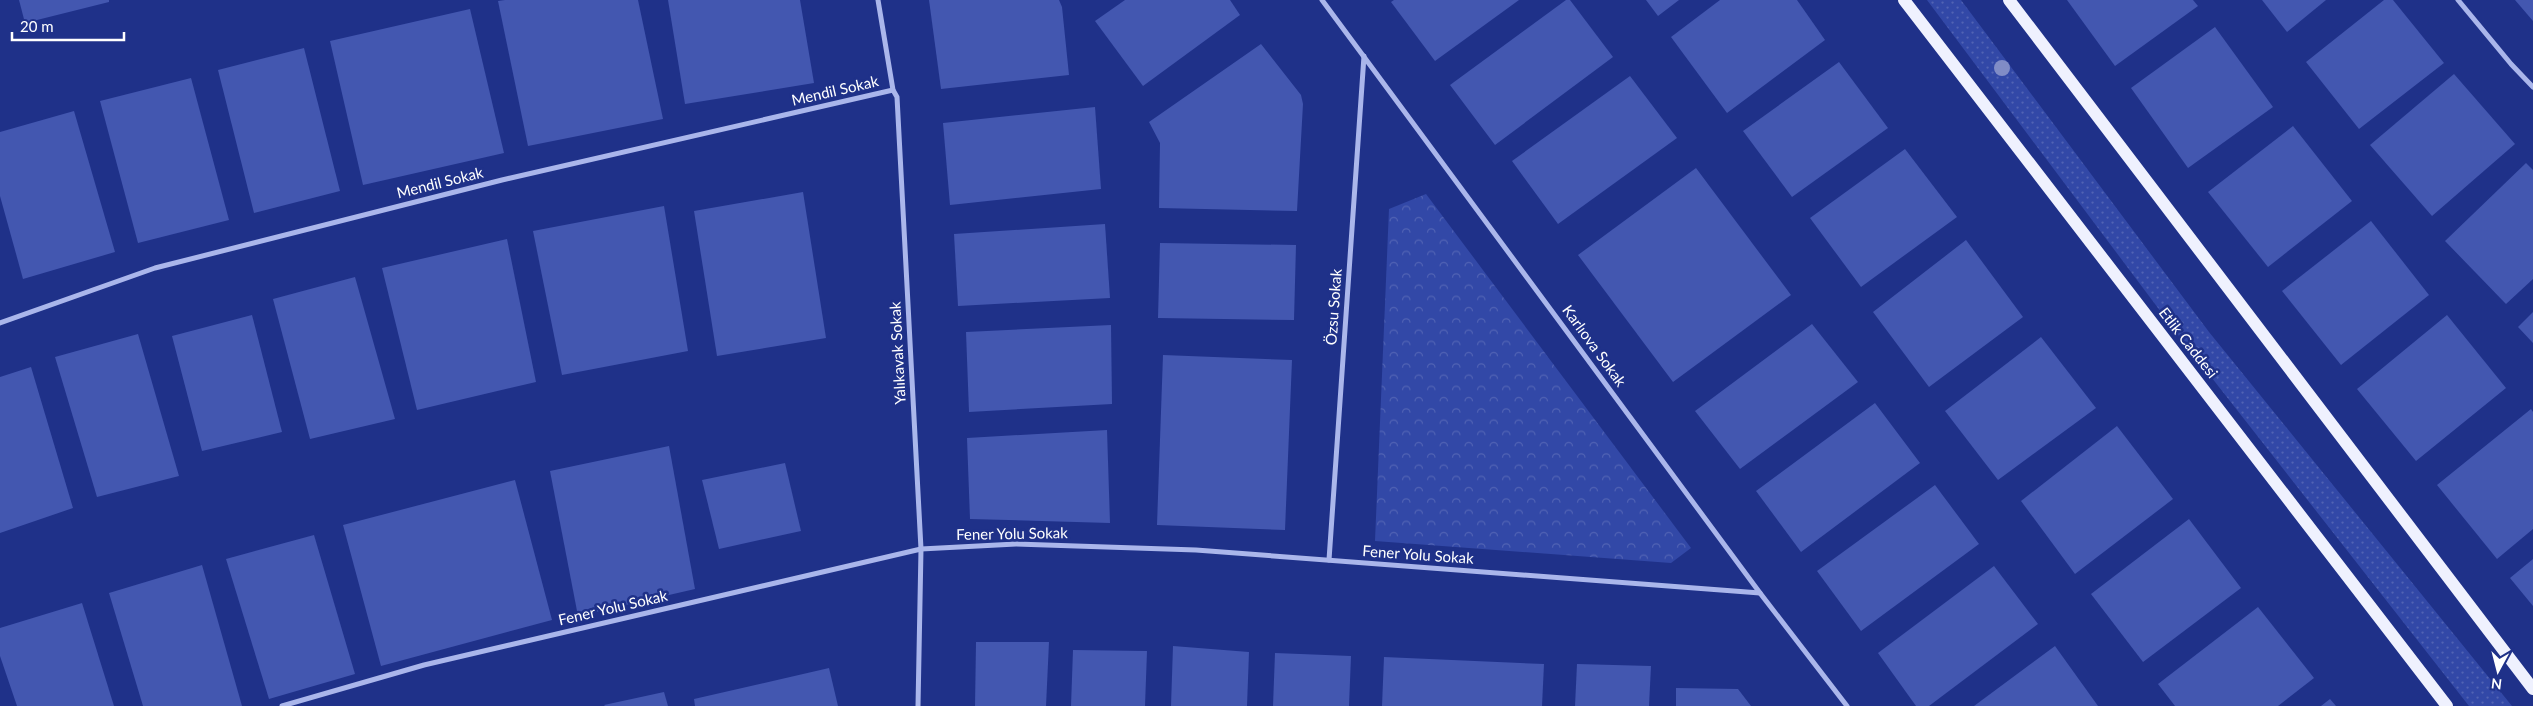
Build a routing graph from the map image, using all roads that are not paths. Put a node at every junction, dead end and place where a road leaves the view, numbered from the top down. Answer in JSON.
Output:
{"nodes":[{"id":1,"x":878,"y":0,"type":"edge"},
{"id":2,"x":1322,"y":0,"type":"edge"},
{"id":3,"x":1904,"y":0,"type":"edge"},
{"id":4,"x":2009,"y":0,"type":"edge"},
{"id":5,"x":2458,"y":0,"type":"edge"},
{"id":6,"x":1364,"y":56,"type":"junction"},
{"id":7,"x":2533,"y":87,"type":"edge"},
{"id":8,"x":893,"y":90,"type":"junction"},
{"id":9,"x":0,"y":323,"type":"edge"},
{"id":10,"x":921,"y":548,"type":"junction"},
{"id":11,"x":1329,"y":560,"type":"junction"},
{"id":12,"x":1760,"y":593,"type":"junction"},
{"id":13,"x":2533,"y":689,"type":"edge"},
{"id":14,"x":282,"y":706,"type":"edge"},
{"id":15,"x":918,"y":706,"type":"edge"},
{"id":16,"x":1847,"y":706,"type":"edge"},
{"id":17,"x":2447,"y":706,"type":"edge"}],
"edges":[{"from":1,"to":8,"type":"street","name":"Yalıkavak Sokak"},
{"from":2,"to":6,"type":"street","name":"Karlıova Sokak"},
{"from":3,"to":17,"type":"main road","name":"Etlik Caddesi"},
{"from":4,"to":13,"type":"main road"},
{"from":5,"to":7,"type":"street"},
{"from":6,"to":11,"type":"street","name":"Özsu Sokak"},
{"from":6,"to":12,"type":"street","name":"Karlıova Sokak"},
{"from":8,"to":9,"type":"street","name":"Mendil Sokak"},
{"from":8,"to":10,"type":"street","name":"Yalıkavak Sokak"},
{"from":10,"to":11,"type":"street","name":"Fener Yolu Sokak"},
{"from":10,"to":14,"type":"street","name":"Fener Yolu Sokak"},
{"from":10,"to":15,"type":"street","name":"Yalıkavak Sokak"},
{"from":11,"to":12,"type":"street","name":"Fener Yolu Sokak"},
{"from":12,"to":16,"type":"street","name":"Karlıova Sokak"}]}
